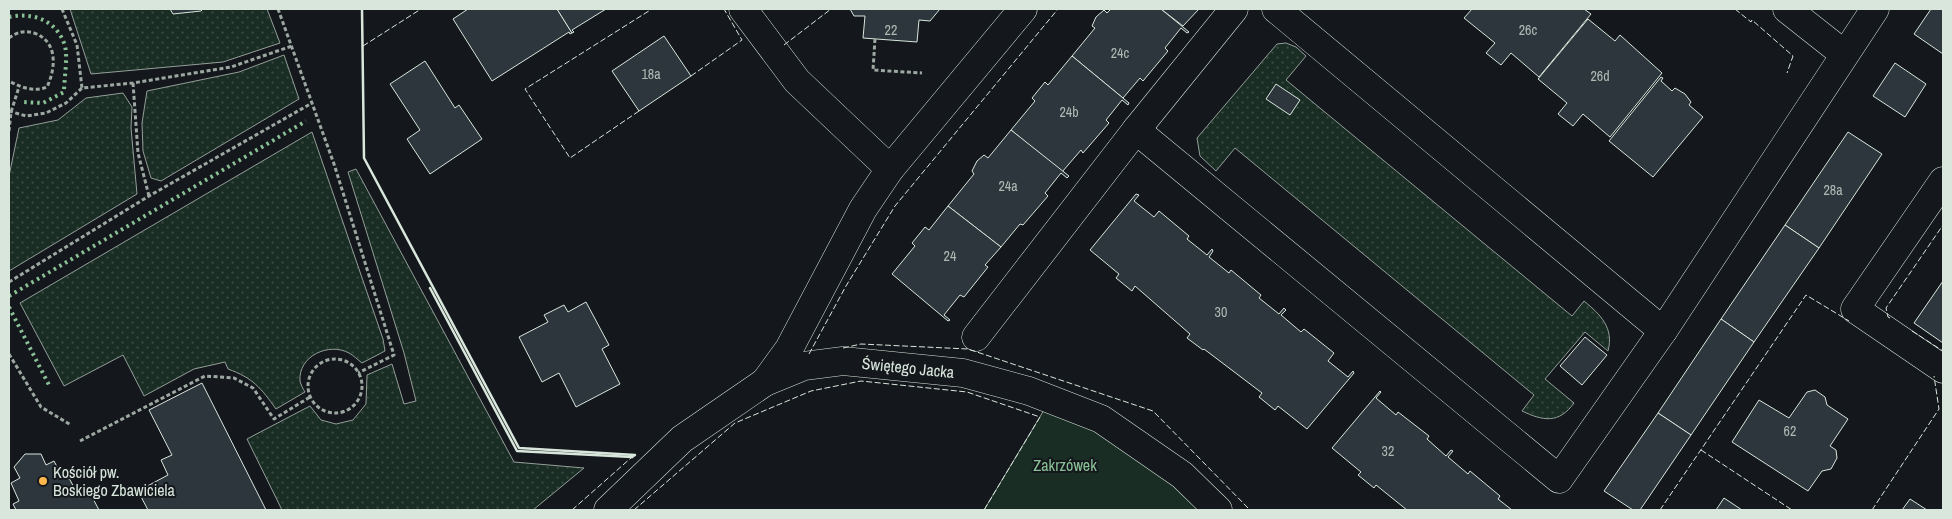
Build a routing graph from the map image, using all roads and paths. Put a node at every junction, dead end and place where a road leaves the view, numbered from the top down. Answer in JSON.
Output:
{"nodes":[{"id":1,"x":62,"y":9,"type":"edge"},
{"id":2,"x":278,"y":9,"type":"edge"},
{"id":3,"x":743,"y":9,"type":"edge"},
{"id":4,"x":1023,"y":9,"type":"edge"},
{"id":5,"x":1234,"y":9,"type":"edge"},
{"id":6,"x":1276,"y":9,"type":"edge"},
{"id":7,"x":1787,"y":9,"type":"edge"},
{"id":8,"x":1875,"y":9,"type":"edge"},
{"id":9,"x":9,"y":38,"type":"edge"},
{"id":10,"x":875,"y":39,"type":"dead end"},
{"id":11,"x":292,"y":46,"type":"junction"},
{"id":12,"x":1844,"y":54,"type":"junction"},
{"id":13,"x":927,"y":73,"type":"dead end"},
{"id":14,"x":9,"y":82,"type":"edge"},
{"id":15,"x":133,"y":83,"type":"junction"},
{"id":16,"x":20,"y":87,"type":"junction"},
{"id":17,"x":82,"y":88,"type":"junction"},
{"id":18,"x":312,"y":103,"type":"junction"},
{"id":19,"x":10,"y":111,"type":"edge"},
{"id":20,"x":1136,"y":130,"type":"junction"},
{"id":21,"x":9,"y":131,"type":"edge"},
{"id":22,"x":890,"y":169,"type":"junction"},
{"id":23,"x":1943,"y":181,"type":"edge"},
{"id":24,"x":149,"y":196,"type":"junction"},
{"id":25,"x":9,"y":282,"type":"edge"},
{"id":26,"x":1664,"y":331,"type":"junction"},
{"id":27,"x":976,"y":337,"type":"dead end"},
{"id":28,"x":9,"y":354,"type":"edge"},
{"id":29,"x":1943,"y":369,"type":"edge"},
{"id":30,"x":358,"y":373,"type":"junction"},
{"id":31,"x":765,"y":382,"type":"junction"},
{"id":32,"x":310,"y":397,"type":"junction"},
{"id":33,"x":71,"y":425,"type":"dead end"},
{"id":34,"x":80,"y":441,"type":"dead end"},
{"id":35,"x":608,"y":510,"type":"edge"},
{"id":36,"x":1218,"y":510,"type":"edge"}],
"edges":[{"from":1,"to":17,"type":"path"},
{"from":2,"to":11,"type":"path"},
{"from":3,"to":22,"type":"street"},
{"from":4,"to":22,"type":"street"},
{"from":5,"to":20,"type":"street"},
{"from":6,"to":26,"type":"street"},
{"from":7,"to":12,"type":"street"},
{"from":8,"to":12,"type":"street"},
{"from":9,"to":16,"type":"path"},
{"from":10,"to":13,"type":"path"},
{"from":11,"to":15,"type":"path"},
{"from":11,"to":18,"type":"path"},
{"from":12,"to":26,"type":"street"},
{"from":14,"to":16,"type":"path"},
{"from":15,"to":17,"type":"path"},
{"from":15,"to":24,"type":"path"},
{"from":16,"to":19,"type":"path"},
{"from":17,"to":19,"type":"path"},
{"from":18,"to":24,"type":"path"},
{"from":18,"to":30,"type":"path"},
{"from":19,"to":21,"type":"path"},
{"from":20,"to":26,"type":"street"},
{"from":20,"to":27,"type":"street"},
{"from":22,"to":31,"type":"street"},
{"from":23,"to":29,"type":"street"},
{"from":24,"to":25,"type":"path"},
{"from":28,"to":33,"type":"path"},
{"from":30,"to":32,"type":"path"},
{"from":30,"to":32,"type":"path"},
{"from":31,"to":35,"type":"street","name":"Świętego Jacka"},
{"from":31,"to":36,"type":"street","name":"Świętego Jacka"},
{"from":32,"to":34,"type":"path"}]}
